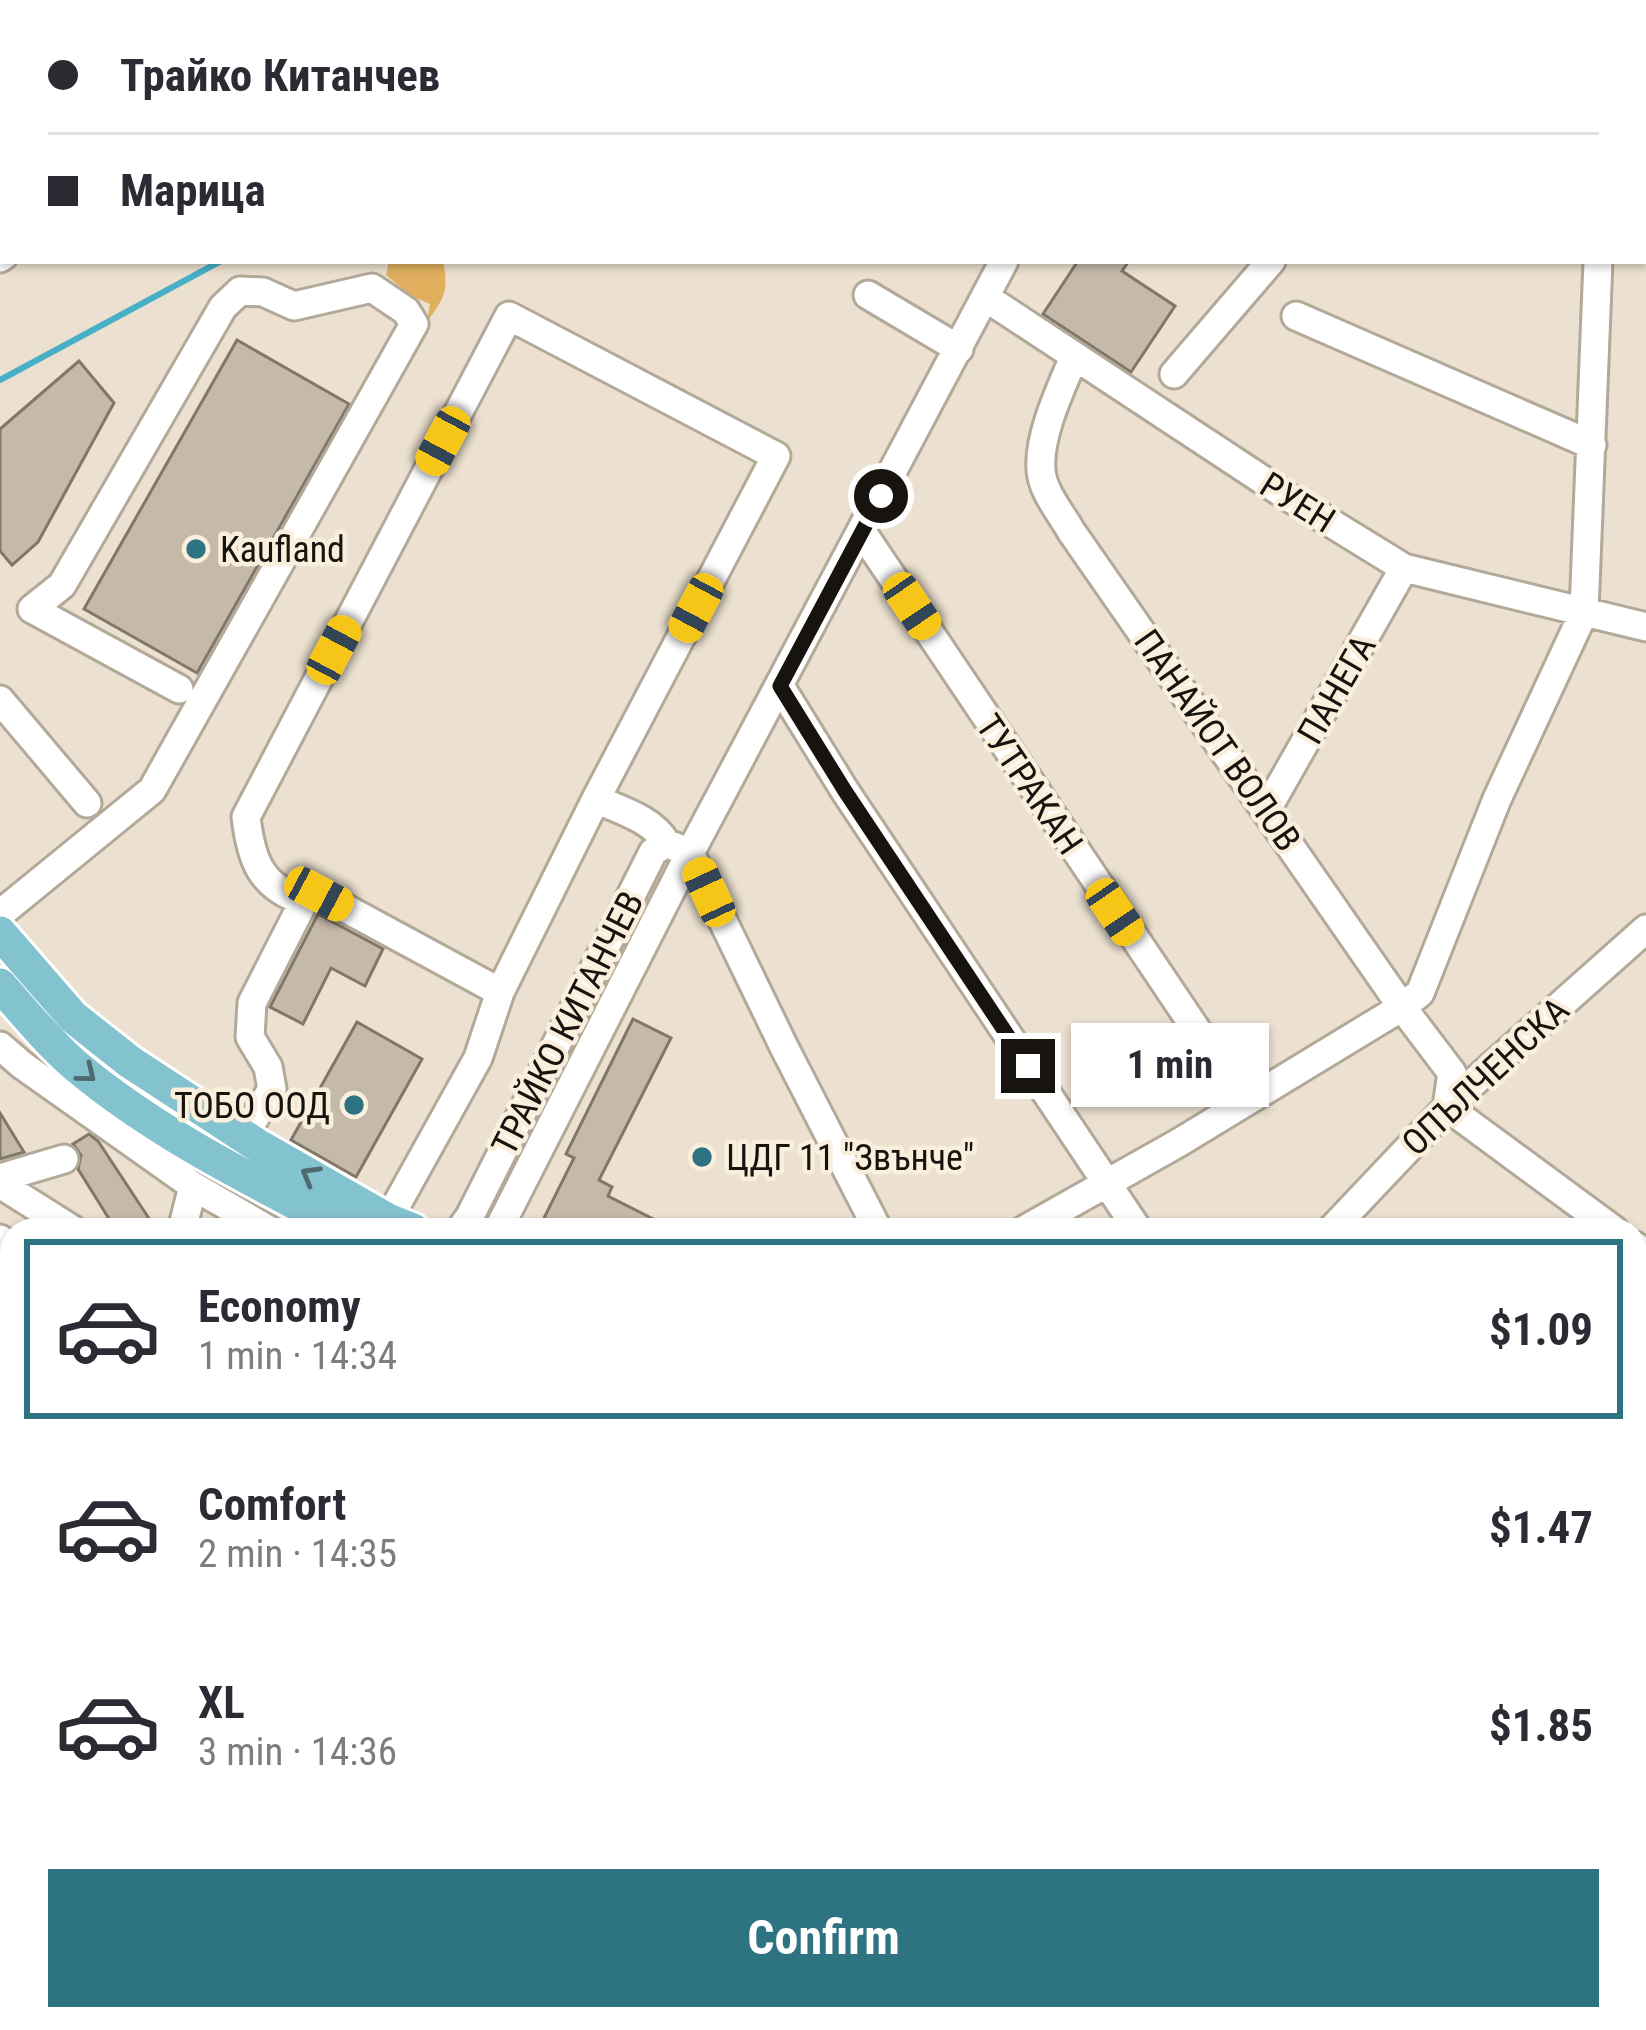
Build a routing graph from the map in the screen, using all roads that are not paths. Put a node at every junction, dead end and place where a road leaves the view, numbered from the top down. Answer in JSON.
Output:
{"nodes":[{"id":1,"x":1002,"y":264,"type":"edge"},
{"id":2,"x":1268,"y":264,"type":"edge"},
{"id":3,"x":1598,"y":264,"type":"edge"},
{"id":4,"x":868,"y":295,"type":"dead end"},
{"id":5,"x":985,"y":297,"type":"junction"},
{"id":6,"x":1296,"y":316,"type":"dead end"},
{"id":7,"x":959,"y":349,"type":"junction"},
{"id":8,"x":1074,"y":357,"type":"junction"},
{"id":9,"x":1174,"y":374,"type":"dead end"},
{"id":10,"x":1592,"y":445,"type":"junction"},
{"id":11,"x":862,"y":532,"type":"junction"},
{"id":12,"x":1404,"y":568,"type":"junction"},
{"id":13,"x":1585,"y":612,"type":"junction"},
{"id":14,"x":1646,"y":627,"type":"edge"},
{"id":15,"x":780,"y":686,"type":"junction"},
{"id":16,"x":179,"y":689,"type":"dead end"},
{"id":17,"x":0,"y":700,"type":"edge"},
{"id":18,"x":596,"y":799,"type":"junction"},
{"id":19,"x":87,"y":803,"type":"dead end"},
{"id":20,"x":1267,"y":809,"type":"junction"},
{"id":21,"x":678,"y":848,"type":"junction"},
{"id":22,"x":304,"y":901,"type":"junction"},
{"id":23,"x":0,"y":914,"type":"edge"},
{"id":24,"x":1646,"y":929,"type":"edge"},
{"id":25,"x":0,"y":934,"type":"edge"},
{"id":26,"x":500,"y":992,"type":"junction"},
{"id":27,"x":4,"y":995,"type":"edge"},
{"id":28,"x":1402,"y":1007,"type":"junction"},
{"id":29,"x":0,"y":1046,"type":"edge"},
{"id":30,"x":1245,"y":1102,"type":"junction"},
{"id":31,"x":1447,"y":1108,"type":"junction"},
{"id":32,"x":254,"y":1119,"type":"dead end"},
{"id":33,"x":64,"y":1159,"type":"dead end"},
{"id":34,"x":0,"y":1181,"type":"edge"},
{"id":35,"x":1107,"y":1184,"type":"junction"},
{"id":36,"x":193,"y":1186,"type":"junction"},
{"id":37,"x":55,"y":1218,"type":"edge"},
{"id":38,"x":185,"y":1218,"type":"edge"},
{"id":39,"x":248,"y":1218,"type":"edge"},
{"id":40,"x":324,"y":1218,"type":"edge"},
{"id":41,"x":388,"y":1218,"type":"edge"},
{"id":42,"x":403,"y":1218,"type":"edge"},
{"id":43,"x":469,"y":1218,"type":"edge"},
{"id":44,"x":504,"y":1218,"type":"edge"},
{"id":45,"x":872,"y":1218,"type":"edge"},
{"id":46,"x":1046,"y":1218,"type":"edge"},
{"id":47,"x":1130,"y":1218,"type":"edge"},
{"id":48,"x":1342,"y":1218,"type":"edge"},
{"id":49,"x":1597,"y":1218,"type":"edge"}],
"edges":[{"from":1,"to":5,"type":"street","name":"ТРАЙКО КИТАНЧЕВ"},
{"from":2,"to":9,"type":"street"},
{"from":3,"to":10,"type":"street"},
{"from":4,"to":7,"type":"street"},
{"from":5,"to":7,"type":"street","name":"ТРАЙКО КИТАНЧЕВ"},
{"from":5,"to":8,"type":"street","name":"РУЕН"},
{"from":6,"to":10,"type":"street"},
{"from":7,"to":11,"type":"street","name":"ТРАЙКО КИТАНЧЕВ"},
{"from":8,"to":12,"type":"street","name":"РУЕН"},
{"from":8,"to":20,"type":"street","name":"ПАНАЙОТ ВОЛОВ"},
{"from":10,"to":13,"type":"street"},
{"from":11,"to":15,"type":"street","name":"ТРАЙКО КИТАНЧЕВ"},
{"from":11,"to":30,"type":"street","name":"ТУТРАКАН"},
{"from":12,"to":13,"type":"street","name":"РУЕН"},
{"from":12,"to":20,"type":"street","name":"ПАНЕГА"},
{"from":13,"to":14,"type":"street","name":"РУЕН"},
{"from":13,"to":28,"type":"street"},
{"from":15,"to":21,"type":"street","name":"ТРАЙКО КИТАНЧЕВ"},
{"from":15,"to":35,"type":"street"},
{"from":16,"to":23,"type":"street"},
{"from":17,"to":19,"type":"street"},
{"from":18,"to":21,"type":"street"},
{"from":18,"to":22,"type":"street"},
{"from":18,"to":26,"type":"street"},
{"from":20,"to":28,"type":"street","name":"ПАНАЙОТ ВОЛОВ"},
{"from":21,"to":43,"type":"street","name":"ТРАЙКО КИТАНЧЕВ"},
{"from":21,"to":44,"type":"street","name":"ТРАЙКО КИТАНЧЕВ"},
{"from":21,"to":45,"type":"street"},
{"from":22,"to":26,"type":"street"},
{"from":22,"to":32,"type":"street"},
{"from":24,"to":31,"type":"street","name":"ОПЪЛЧЕНСКА"},
{"from":41,"to":25,"type":"main road","one_way":true},
{"from":26,"to":42,"type":"street"},
{"from":27,"to":40,"type":"main road","one_way":true},
{"from":28,"to":30,"type":"street"},
{"from":28,"to":31,"type":"street","name":"ПАНАЙОТ ВОЛОВ"},
{"from":29,"to":36,"type":"street"},
{"from":30,"to":35,"type":"street"},
{"from":31,"to":48,"type":"street","name":"ОПЪЛЧЕНСКА"},
{"from":31,"to":49,"type":"street"},
{"from":33,"to":34,"type":"street"},
{"from":34,"to":37,"type":"street"},
{"from":35,"to":46,"type":"street"},
{"from":35,"to":47,"type":"street"},
{"from":36,"to":38,"type":"street"},
{"from":36,"to":39,"type":"street"}]}
